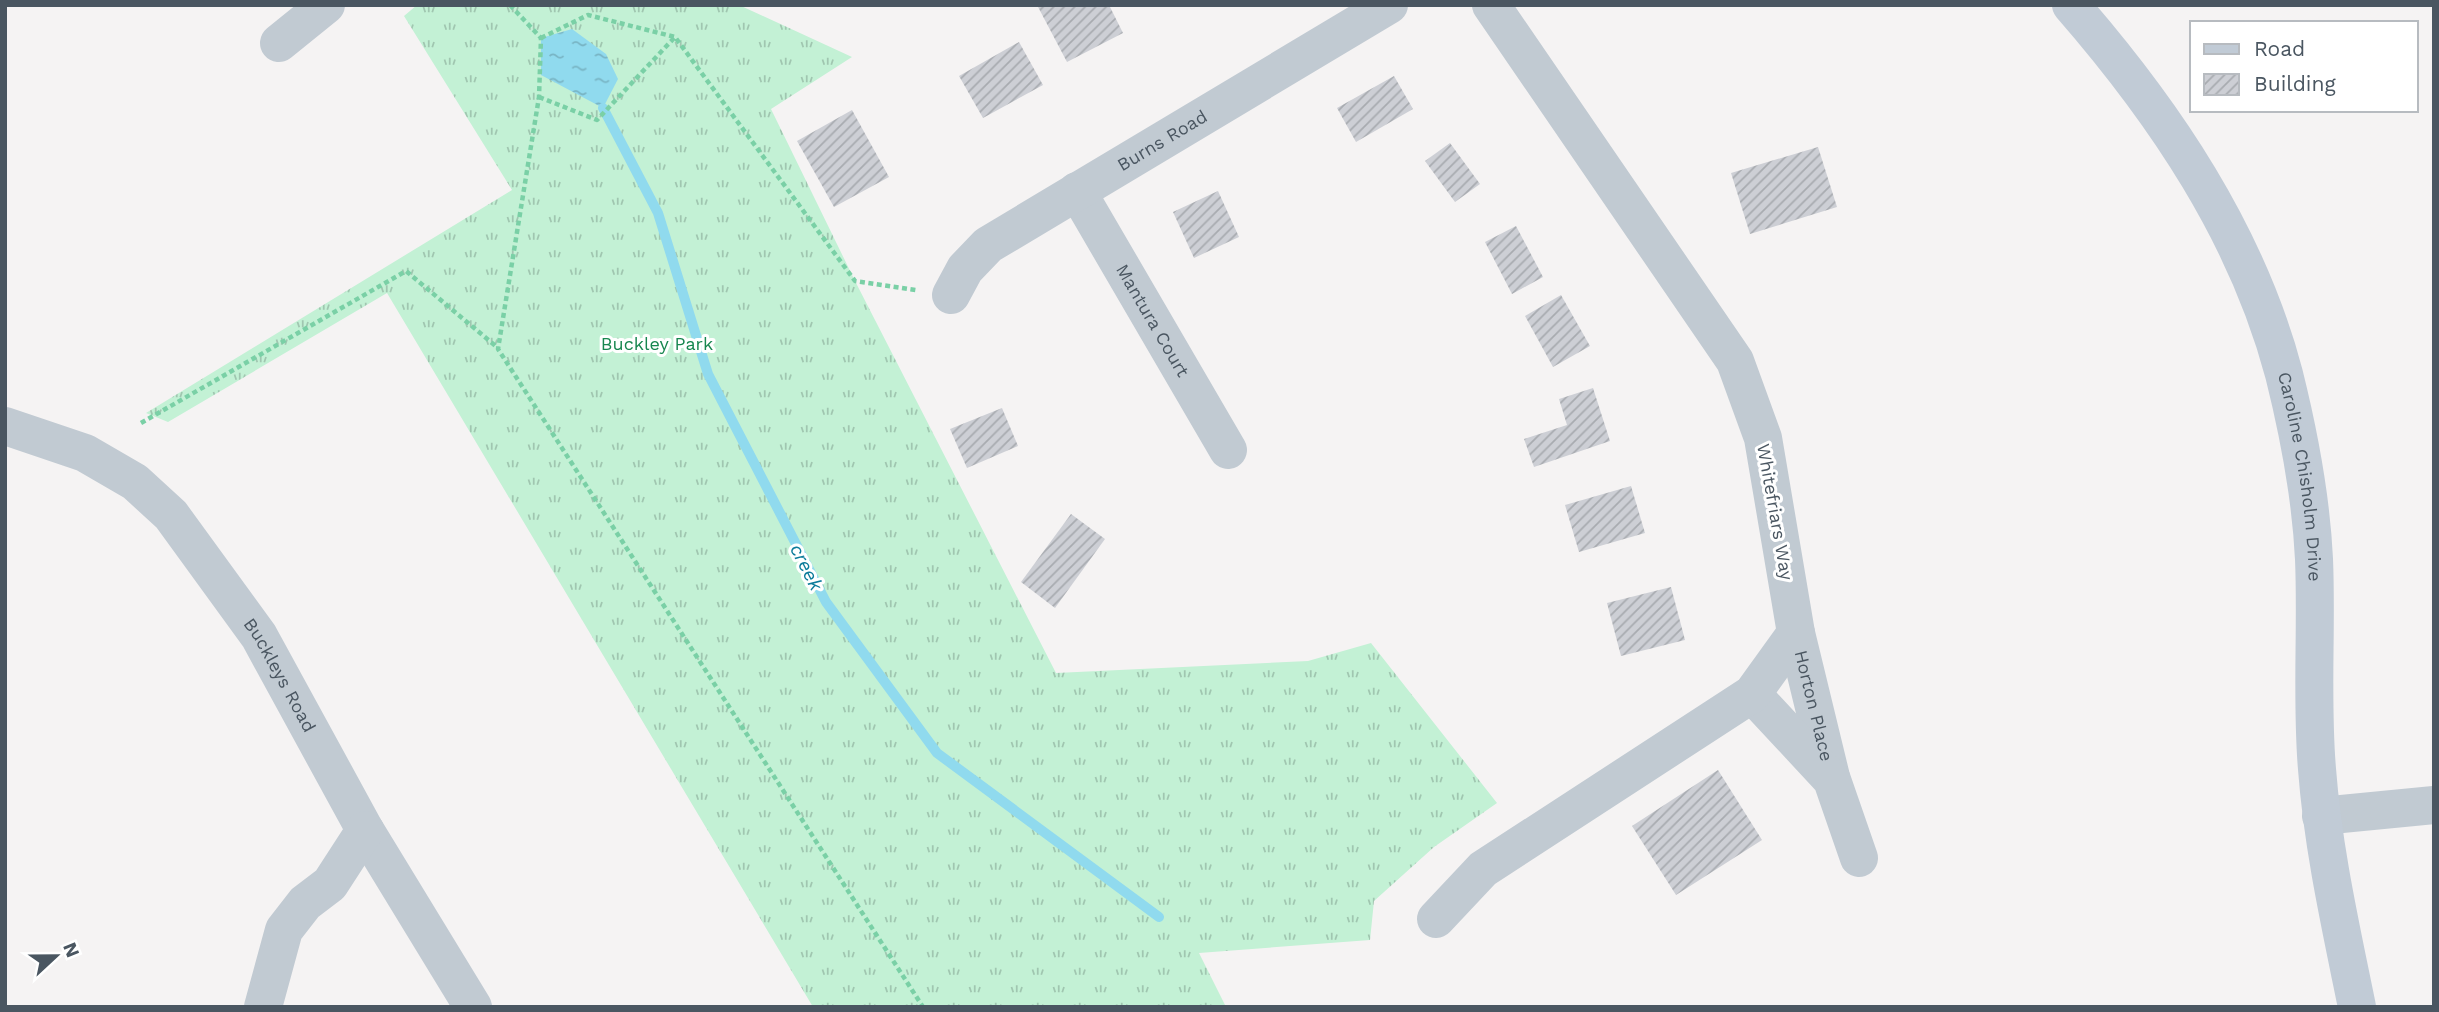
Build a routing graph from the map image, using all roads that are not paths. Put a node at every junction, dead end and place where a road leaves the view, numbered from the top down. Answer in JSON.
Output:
{"nodes":[{"id":1,"x":326,"y":5,"type":"edge"},
{"id":2,"x":1390,"y":5,"type":"edge"},
{"id":3,"x":1491,"y":5,"type":"edge"},
{"id":4,"x":2071,"y":5,"type":"edge"},
{"id":5,"x":279,"y":43,"type":"dead end"},
{"id":6,"x":1077,"y":191,"type":"junction"},
{"id":7,"x":951,"y":295,"type":"road end"},
{"id":8,"x":5,"y":426,"type":"edge"},
{"id":9,"x":1228,"y":450,"type":"dead end"},
{"id":10,"x":1796,"y":633,"type":"junction"},
{"id":11,"x":1752,"y":694,"type":"junction"},
{"id":12,"x":1832,"y":780,"type":"junction"},
{"id":13,"x":2434,"y":804,"type":"edge"},
{"id":14,"x":2322,"y":816,"type":"junction"},
{"id":15,"x":365,"y":830,"type":"junction"},
{"id":16,"x":1859,"y":858,"type":"dead end"},
{"id":17,"x":393,"y":874,"type":"junction"},
{"id":18,"x":330,"y":884,"type":"junction"},
{"id":19,"x":1436,"y":919,"type":"dead end"},
{"id":20,"x":262,"y":1007,"type":"edge"},
{"id":21,"x":473,"y":1007,"type":"edge"},
{"id":22,"x":2357,"y":1007,"type":"edge"}],
"edges":[{"from":1,"to":5,"type":"street"},
{"from":2,"to":6,"type":"street","name":"Burns Road"},
{"from":3,"to":10,"type":"street","name":"Whitefriars Way"},
{"from":4,"to":14,"type":"main road","name":"Caroline Chisholm Drive"},
{"from":6,"to":7,"type":"street","name":"Burns Road"},
{"from":6,"to":9,"type":"street","name":"Mantura Court"},
{"from":8,"to":15,"type":"street","name":"Buckleys Road"},
{"from":10,"to":11,"type":"street"},
{"from":10,"to":12,"type":"street","name":"Horton Place"},
{"from":11,"to":12,"type":"street","name":"Horton Place"},
{"from":11,"to":19,"type":"street"},
{"from":12,"to":16,"type":"street","name":"Horton Place"},
{"from":13,"to":14,"type":"street"},
{"from":14,"to":22,"type":"main road","name":"Caroline Chisholm Drive"},
{"from":15,"to":17,"type":"street","name":"Buckleys Road"},
{"from":15,"to":18,"type":"street"},
{"from":17,"to":18,"type":"street"},
{"from":17,"to":21,"type":"street","name":"Buckleys Road"},
{"from":18,"to":20,"type":"street"}]}
